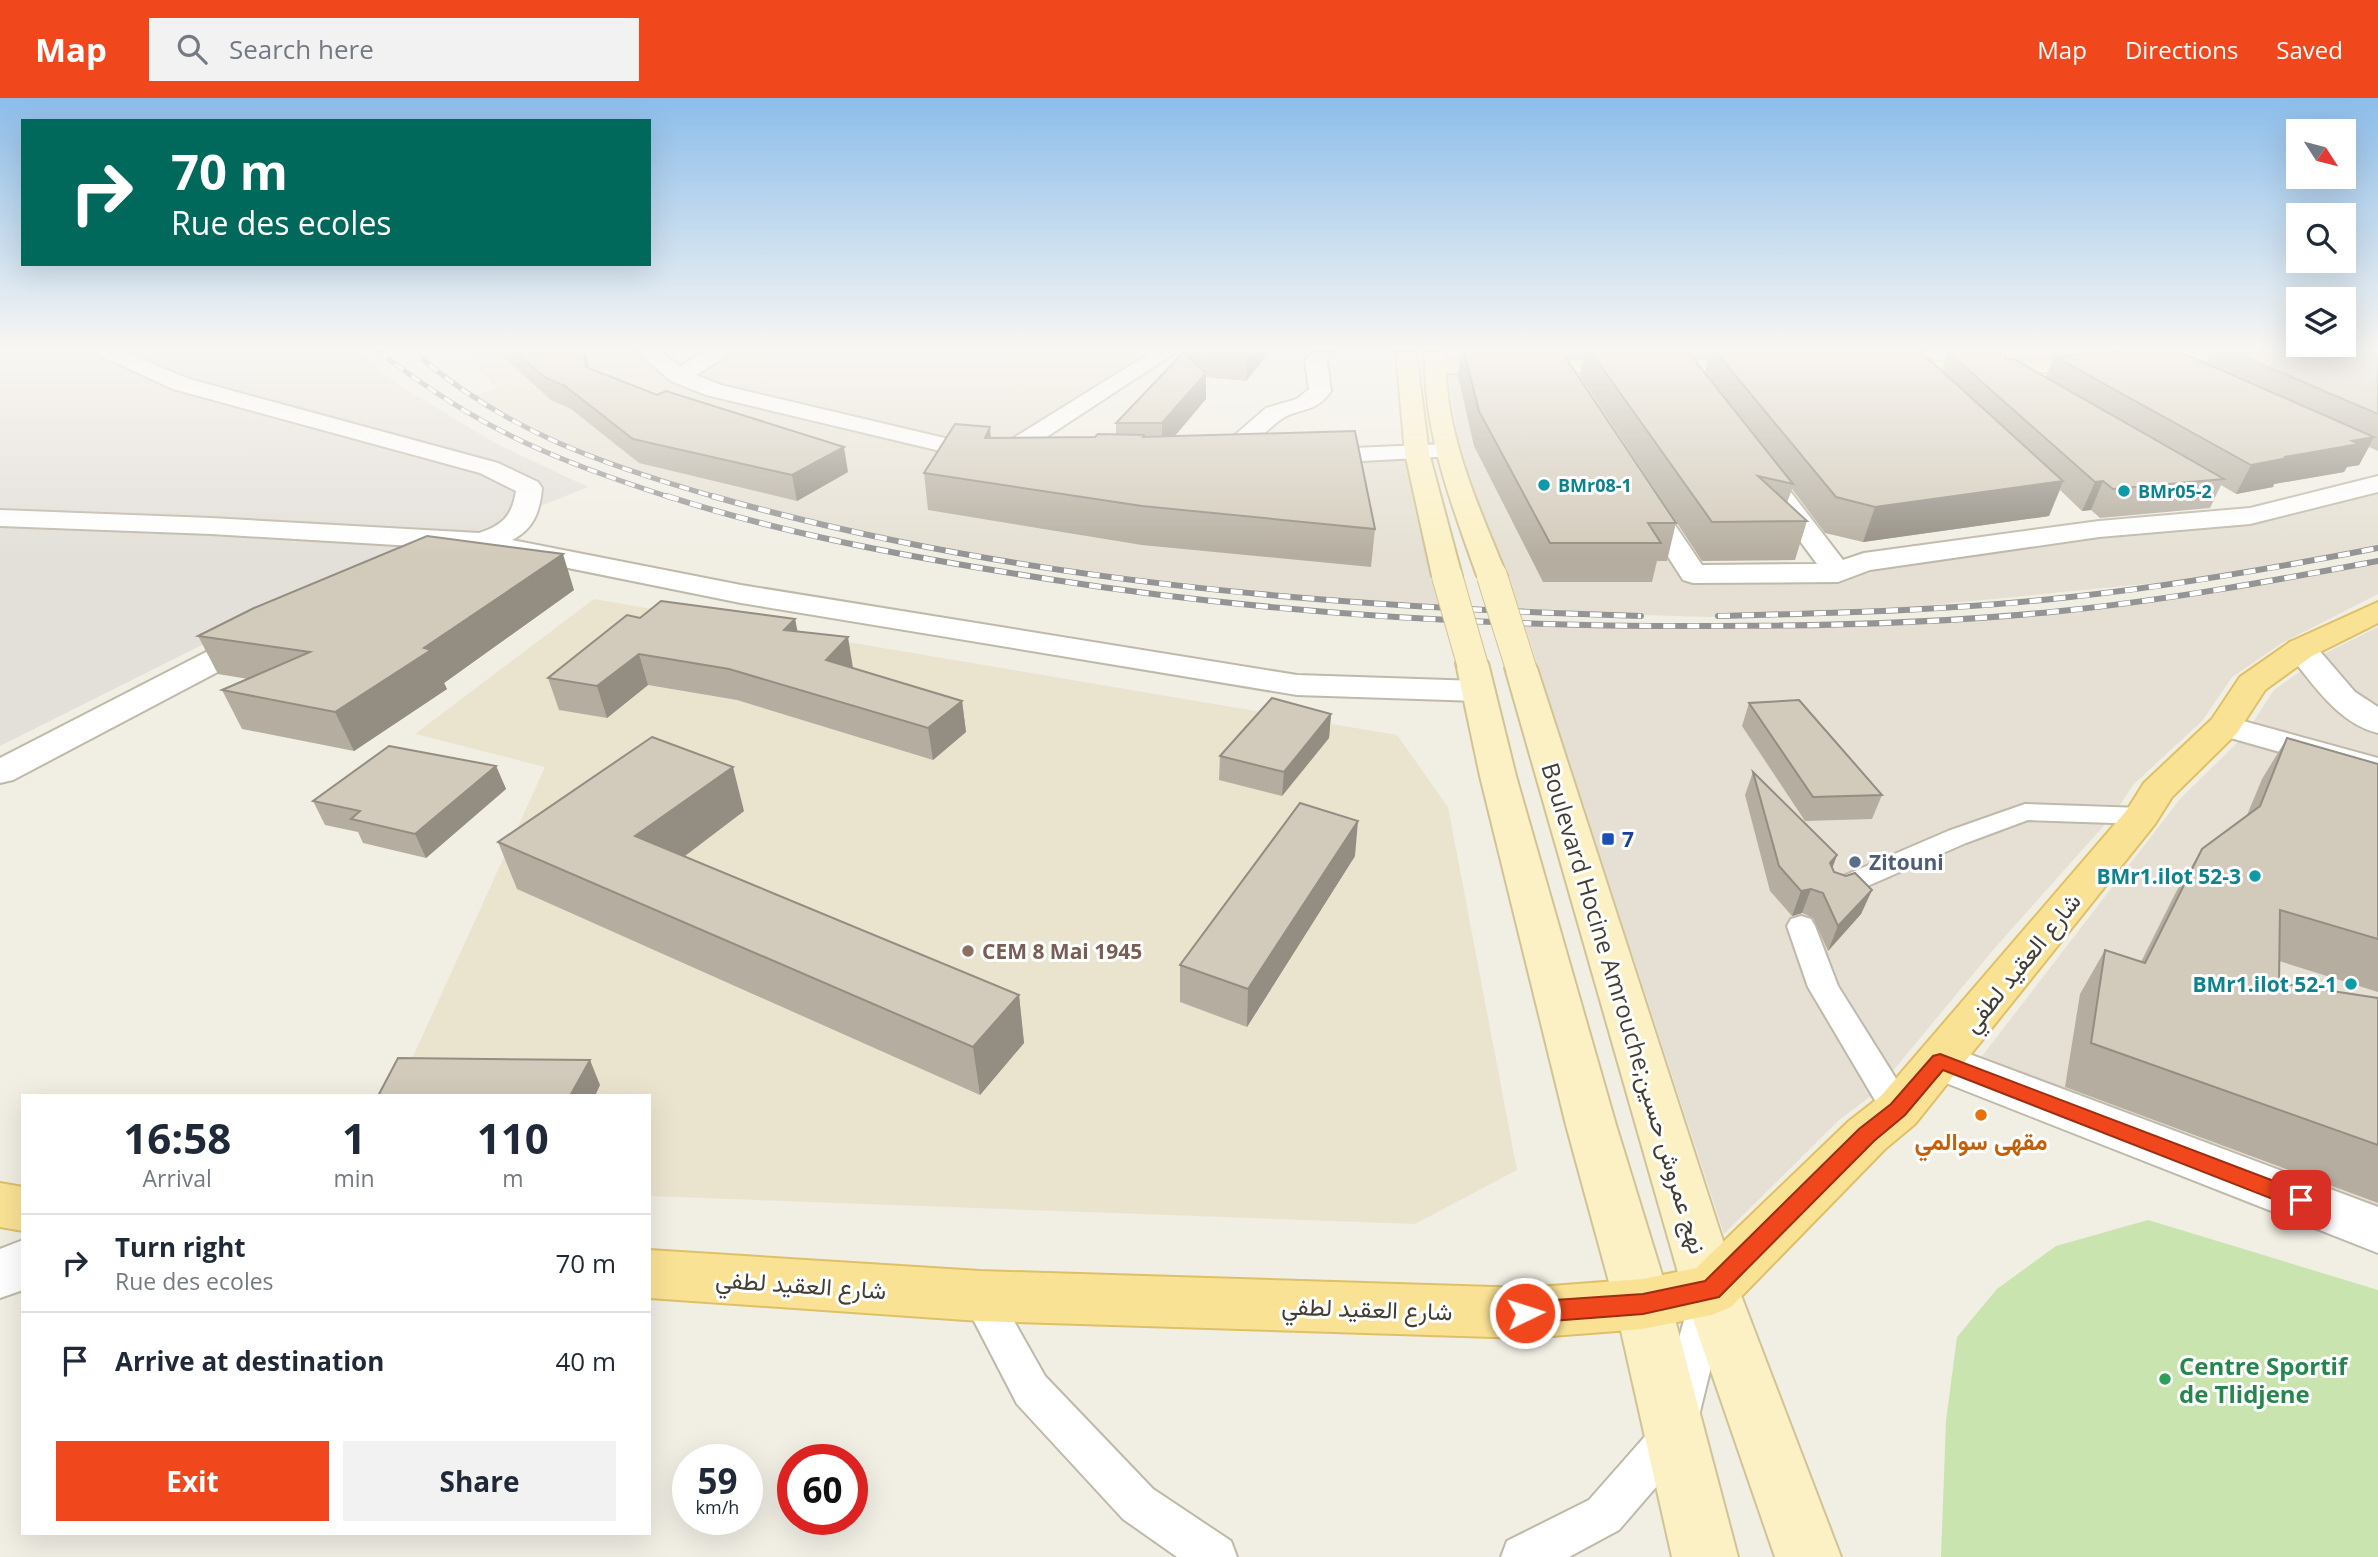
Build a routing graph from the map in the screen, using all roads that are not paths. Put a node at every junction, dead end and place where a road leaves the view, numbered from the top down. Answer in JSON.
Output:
{"nodes":[{"id":1,"x":310,"y":420,"type":"edge"},
{"id":2,"x":841,"y":420,"type":"edge"},
{"id":3,"x":1058,"y":420,"type":"edge"},
{"id":4,"x":1266,"y":420,"type":"edge"},
{"id":5,"x":1413,"y":420,"type":"edge"},
{"id":6,"x":1442,"y":420,"type":"edge"},
{"id":7,"x":1446,"y":451,"type":"junction"},
{"id":8,"x":1417,"y":453,"type":"junction"},
{"id":9,"x":1004,"y":454,"type":"junction"},
{"id":10,"x":1046,"y":458,"type":"edge"},
{"id":11,"x":1195,"y":460,"type":"edge"},
{"id":12,"x":1222,"y":460,"type":"junction"},
{"id":13,"x":1755,"y":464,"type":"edge"},
{"id":14,"x":1626,"y":470,"type":"edge"},
{"id":15,"x":2378,"y":484,"type":"edge"},
{"id":16,"x":2214,"y":495,"type":"edge"},
{"id":17,"x":2064,"y":512,"type":"dead end"},
{"id":18,"x":2250,"y":516,"type":"junction"},
{"id":19,"x":0,"y":518,"type":"edge"},
{"id":20,"x":2084,"y":531,"type":"junction"},
{"id":21,"x":482,"y":542,"type":"junction"},
{"id":22,"x":420,"y":566,"type":"edge"},
{"id":23,"x":1838,"y":573,"type":"junction"},
{"id":24,"x":2378,"y":611,"type":"edge"},
{"id":25,"x":285,"y":625,"type":"edge"},
{"id":26,"x":2301,"y":649,"type":"junction"},
{"id":27,"x":1475,"y":677,"type":"junction"},
{"id":28,"x":2378,"y":723,"type":"edge"},
{"id":29,"x":2225,"y":726,"type":"junction"},
{"id":30,"x":2378,"y":769,"type":"edge"},
{"id":31,"x":0,"y":772,"type":"edge"},
{"id":32,"x":2142,"y":816,"type":"junction"},
{"id":33,"x":1837,"y":889,"type":"edge"},
{"id":34,"x":1801,"y":926,"type":"dead end"},
{"id":35,"x":1940,"y":1061,"type":"junction"},
{"id":36,"x":1898,"y":1110,"type":"junction"},
{"id":37,"x":0,"y":1205,"type":"edge"},
{"id":38,"x":21,"y":1209,"type":"edge"},
{"id":39,"x":2378,"y":1230,"type":"edge"},
{"id":40,"x":21,"y":1265,"type":"edge"},
{"id":41,"x":0,"y":1274,"type":"edge"},
{"id":42,"x":651,"y":1274,"type":"edge"},
{"id":43,"x":1711,"y":1290,"type":"junction"},
{"id":44,"x":981,"y":1296,"type":"junction"},
{"id":45,"x":1643,"y":1304,"type":"junction"},
{"id":46,"x":1673,"y":1436,"type":"junction"},
{"id":47,"x":1215,"y":1557,"type":"edge"},
{"id":48,"x":1524,"y":1557,"type":"edge"},
{"id":49,"x":1704,"y":1557,"type":"edge"},
{"id":50,"x":1808,"y":1557,"type":"edge"}],
"edges":[{"from":1,"to":21,"type":"street"},
{"from":2,"to":9,"type":"street"},
{"from":3,"to":9,"type":"street"},
{"from":4,"to":12,"type":"street"},
{"from":5,"to":8,"type":"main road"},
{"from":6,"to":7,"type":"main road","name":"Boulevard Hocine Amrouche;نهج عمروش حسين"},
{"from":7,"to":8,"type":"street"},
{"from":7,"to":43,"type":"main road","name":"Boulevard Hocine Amrouche;نهج عمروش حسين","bridge":true},
{"from":8,"to":12,"type":"street"},
{"from":8,"to":27,"type":"main road","bridge":true},
{"from":9,"to":10,"type":"street"},
{"from":11,"to":12,"type":"street"},
{"from":13,"to":23,"type":"street"},
{"from":14,"to":23,"type":"street"},
{"from":15,"to":18,"type":"street"},
{"from":16,"to":18,"type":"street"},
{"from":17,"to":20,"type":"street"},
{"from":18,"to":20,"type":"street"},
{"from":19,"to":21,"type":"street"},
{"from":20,"to":23,"type":"street"},
{"from":21,"to":22,"type":"street"},
{"from":21,"to":27,"type":"street"},
{"from":24,"to":26,"type":"main road","name":"شارع العقيد لطفي"},
{"from":25,"to":31,"type":"street"},
{"from":26,"to":28,"type":"street"},
{"from":26,"to":29,"type":"main road","name":"شارع العقيد لطفي"},
{"from":27,"to":45,"type":"main road"},
{"from":29,"to":30,"type":"street"},
{"from":29,"to":32,"type":"main road","name":"شارع العقيد لطفي"},
{"from":32,"to":33,"type":"lane"},
{"from":32,"to":35,"type":"main road","name":"شارع العقيد لطفي"},
{"from":34,"to":36,"type":"lane"},
{"from":35,"to":36,"type":"main road","name":"شارع العقيد لطفي"},
{"from":35,"to":39,"type":"street"},
{"from":36,"to":43,"type":"main road","name":"شارع العقيد لطفي"},
{"from":37,"to":38,"type":"main road"},
{"from":40,"to":41,"type":"street"},
{"from":42,"to":44,"type":"main road","name":"شارع العقيد لطفي"},
{"from":43,"to":45,"type":"main road","name":"شارع العقيد لطفي"},
{"from":43,"to":46,"type":"lane"},
{"from":43,"to":50,"type":"main road","name":"Boulevard Hocine Amrouche;نهج عمروش حسين"},
{"from":44,"to":45,"type":"main road","name":"شارع العقيد لطفي"},
{"from":44,"to":47,"type":"lane"},
{"from":45,"to":46,"type":"main road"},
{"from":46,"to":48,"type":"lane"},
{"from":46,"to":49,"type":"main road"}]}
